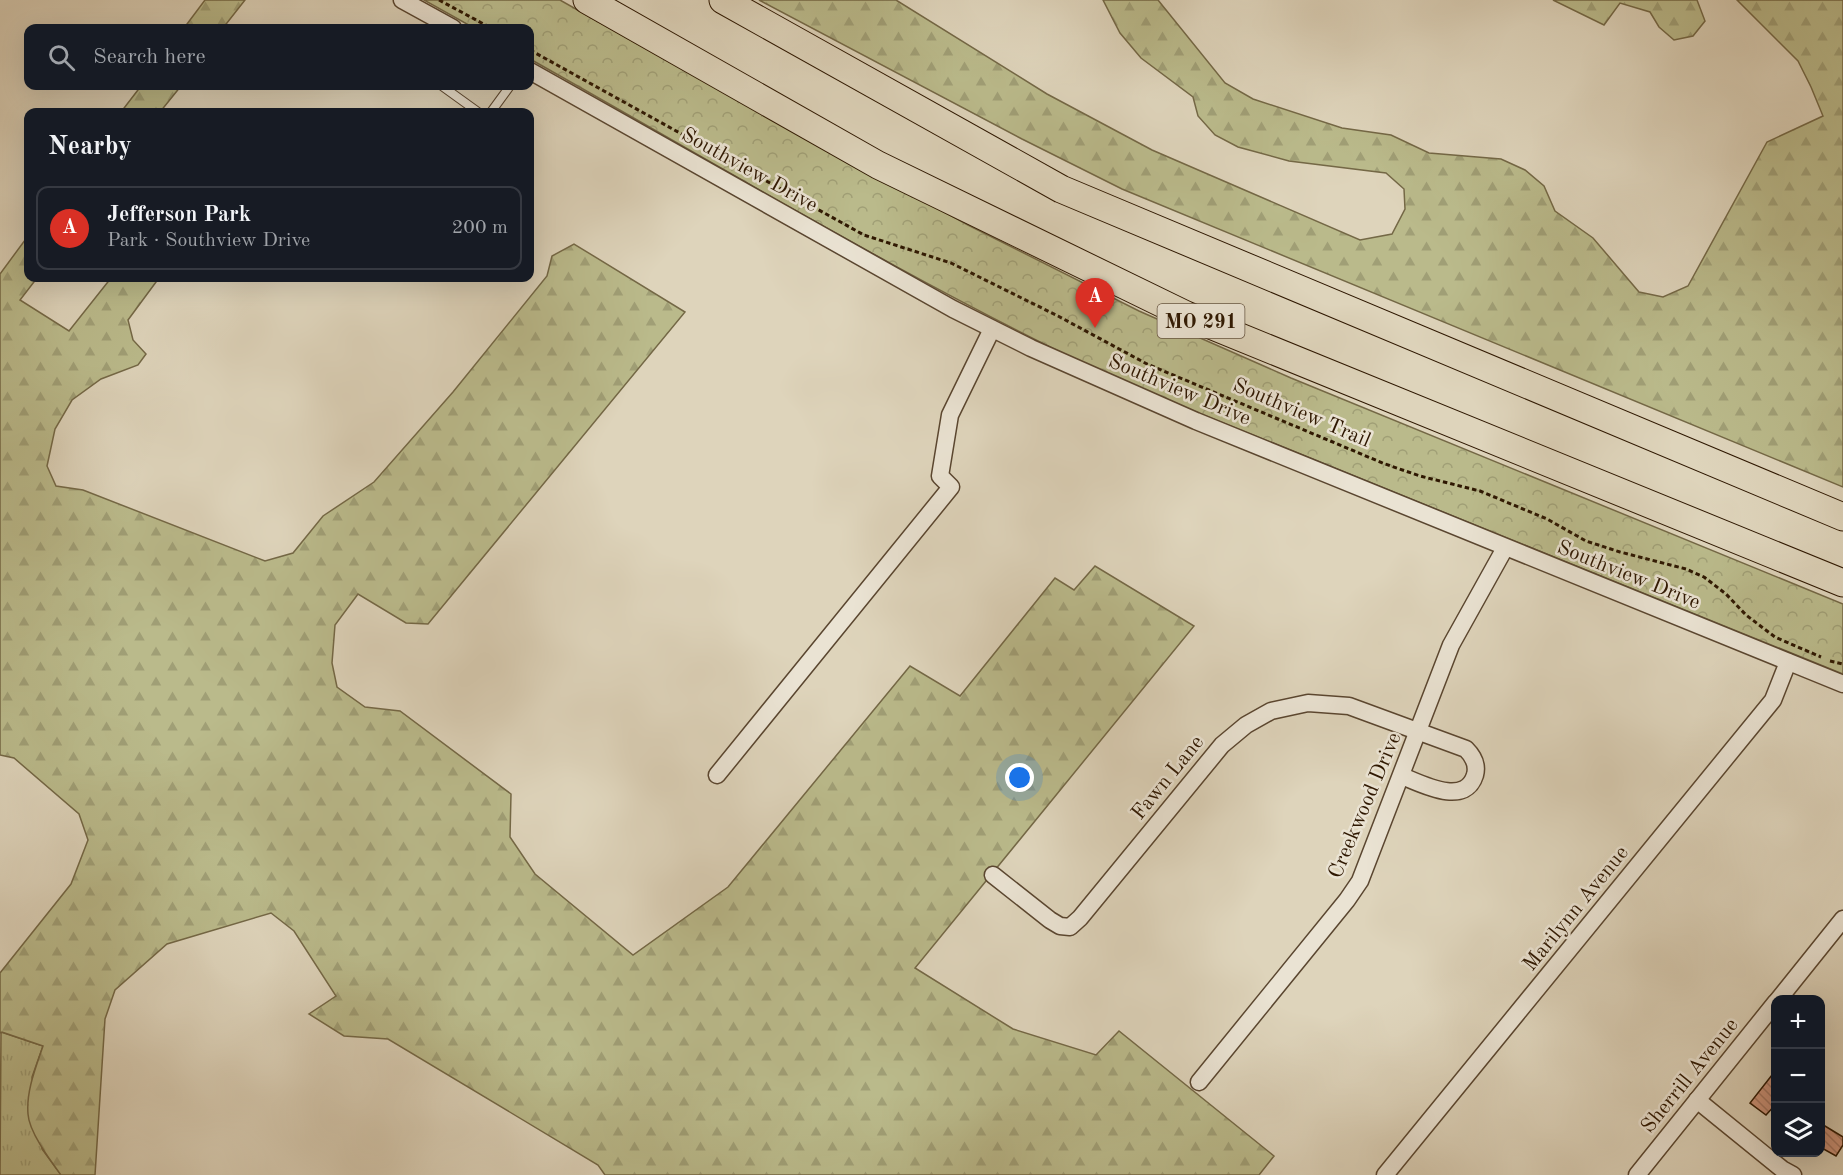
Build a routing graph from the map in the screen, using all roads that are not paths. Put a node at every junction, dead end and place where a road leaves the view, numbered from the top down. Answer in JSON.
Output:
{"nodes":[{"id":1,"x":402,"y":0,"type":"edge"},
{"id":2,"x":587,"y":0,"type":"edge"},
{"id":3,"x":723,"y":0,"type":"edge"},
{"id":4,"x":446,"y":24,"type":"edge"},
{"id":5,"x":534,"y":73,"type":"edge"},
{"id":6,"x":448,"y":90,"type":"edge"},
{"id":7,"x":507,"y":90,"type":"edge"},
{"id":8,"x":472,"y":108,"type":"edge"},
{"id":9,"x":494,"y":108,"type":"edge"},
{"id":10,"x":992,"y":329,"type":"junction"},
{"id":11,"x":1843,"y":517,"type":"edge"},
{"id":12,"x":1505,"y":548,"type":"junction"},
{"id":13,"x":1843,"y":583,"type":"edge"},
{"id":14,"x":1788,"y":662,"type":"junction"},
{"id":15,"x":1843,"y":684,"type":"edge"},
{"id":16,"x":1419,"y":731,"type":"junction"},
{"id":17,"x":717,"y":775,"type":"dead end"},
{"id":18,"x":1402,"y":776,"type":"junction"},
{"id":19,"x":993,"y":875,"type":"dead end"},
{"id":20,"x":1843,"y":919,"type":"edge"},
{"id":21,"x":1782,"y":995,"type":"edge"},
{"id":22,"x":1771,"y":1008,"type":"edge"},
{"id":23,"x":1199,"y":1082,"type":"dead end"},
{"id":24,"x":1697,"y":1100,"type":"junction"},
{"id":25,"x":1385,"y":1175,"type":"edge"},
{"id":26,"x":1637,"y":1175,"type":"edge"},
{"id":27,"x":1793,"y":1175,"type":"edge"}],
"edges":[{"from":1,"to":4,"type":"street"},
{"from":2,"to":13,"type":"highway","number":"MO 291"},
{"from":3,"to":11,"type":"highway"},
{"from":5,"to":10,"type":"street","name":"Southview Drive"},
{"from":6,"to":8,"type":"lane"},
{"from":7,"to":9,"type":"lane"},
{"from":10,"to":12,"type":"street","name":"Southview Drive"},
{"from":10,"to":17,"type":"street"},
{"from":12,"to":14,"type":"street","name":"Southview Drive"},
{"from":12,"to":16,"type":"street","name":"Creekwood Drive"},
{"from":14,"to":15,"type":"street","name":"Southview Drive"},
{"from":14,"to":25,"type":"street","name":"Marilynn Avenue"},
{"from":16,"to":18,"type":"street","name":"Creekwood Drive"},
{"from":16,"to":18,"type":"street"},
{"from":16,"to":19,"type":"street","name":"Fawn Lane"},
{"from":18,"to":23,"type":"street","name":"Creekwood Drive"},
{"from":20,"to":21,"type":"street","name":"Sherrill Avenue"},
{"from":22,"to":24,"type":"street","name":"Sherrill Avenue"},
{"from":24,"to":26,"type":"street","name":"Sherrill Avenue"},
{"from":24,"to":27,"type":"street"}]}
